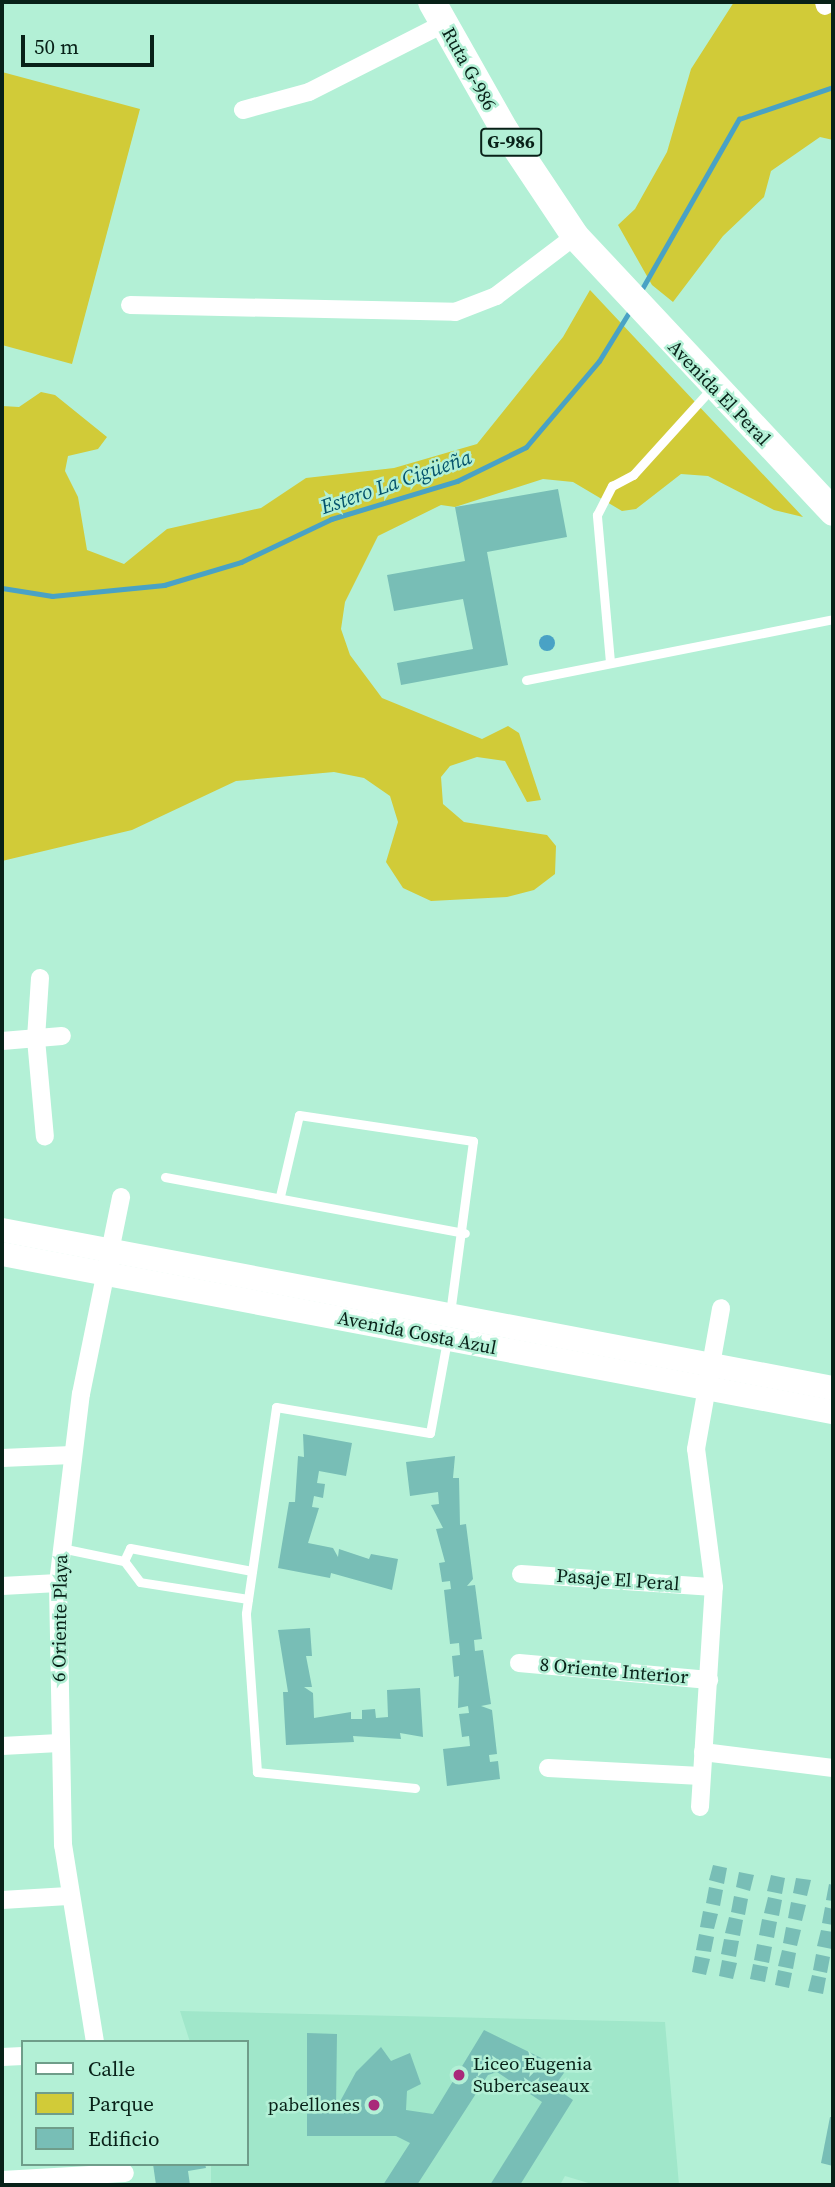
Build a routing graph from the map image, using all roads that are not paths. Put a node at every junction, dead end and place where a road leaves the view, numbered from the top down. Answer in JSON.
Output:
{"nodes":[{"id":1,"x":438,"y":13,"type":"edge"},
{"id":2,"x":243,"y":110,"type":"dead end"},
{"id":3,"x":575,"y":236,"type":"junction"},
{"id":4,"x":606,"y":272,"type":"joint"},
{"id":5,"x":131,"y":305,"type":"dead end"},
{"id":6,"x":713,"y":386,"type":"junction"},
{"id":7,"x":833,"y":512,"type":"edge"},
{"id":8,"x":833,"y":619,"type":"edge"},
{"id":9,"x":610,"y":662,"type":"junction"},
{"id":10,"x":526,"y":680,"type":"dead end"},
{"id":11,"x":40,"y":978,"type":"dead end"},
{"id":12,"x":62,"y":1035,"type":"dead end"},
{"id":13,"x":36,"y":1039,"type":"junction"},
{"id":14,"x":2,"y":1041,"type":"edge"},
{"id":15,"x":45,"y":1137,"type":"dead end"},
{"id":16,"x":165,"y":1177,"type":"dead end"},
{"id":17,"x":279,"y":1195,"type":"junction"},
{"id":18,"x":121,"y":1197,"type":"dead end"},
{"id":19,"x":2,"y":1230,"type":"edge"},
{"id":20,"x":465,"y":1233,"type":"junction"},
{"id":21,"x":2,"y":1254,"type":"edge"},
{"id":22,"x":106,"y":1262,"type":"junction"},
{"id":23,"x":721,"y":1308,"type":"dead end"},
{"id":24,"x":448,"y":1327,"type":"junction"},
{"id":25,"x":709,"y":1363,"type":"junction"},
{"id":26,"x":705,"y":1388,"type":"junction"},
{"id":27,"x":833,"y":1388,"type":"edge"},
{"id":28,"x":833,"y":1412,"type":"edge"},
{"id":29,"x":72,"y":1455,"type":"junction"},
{"id":30,"x":2,"y":1458,"type":"edge"},
{"id":31,"x":61,"y":1548,"type":"junction"},
{"id":32,"x":124,"y":1561,"type":"junction"},
{"id":33,"x":252,"y":1571,"type":"junction"},
{"id":34,"x":521,"y":1574,"type":"dead end"},
{"id":35,"x":58,"y":1583,"type":"junction"},
{"id":36,"x":2,"y":1586,"type":"edge"},
{"id":37,"x":714,"y":1587,"type":"junction"},
{"id":38,"x":248,"y":1599,"type":"junction"},
{"id":39,"x":519,"y":1663,"type":"dead end"},
{"id":40,"x":709,"y":1680,"type":"junction"},
{"id":41,"x":59,"y":1743,"type":"junction"},
{"id":42,"x":2,"y":1746,"type":"edge"},
{"id":43,"x":703,"y":1752,"type":"junction"},
{"id":44,"x":548,"y":1768,"type":"dead end"},
{"id":45,"x":833,"y":1768,"type":"edge"},
{"id":46,"x":701,"y":1776,"type":"junction"},
{"id":47,"x":415,"y":1788,"type":"dead end"},
{"id":48,"x":700,"y":1807,"type":"dead end"},
{"id":49,"x":68,"y":1896,"type":"junction"},
{"id":50,"x":2,"y":1900,"type":"edge"},
{"id":51,"x":95,"y":2040,"type":"edge"},
{"id":52,"x":21,"y":2056,"type":"edge"},
{"id":53,"x":2,"y":2057,"type":"edge"},
{"id":54,"x":125,"y":2174,"type":"edge"},
{"id":55,"x":2,"y":2180,"type":"edge"}],
"edges":[{"from":1,"to":2,"type":"street"},
{"from":1,"to":3,"type":"main road","name":"Ruta G-986","number":"G-986"},
{"from":3,"to":4,"type":"main road","name":"Ruta G-986","number":"G-986"},
{"from":3,"to":5,"type":"street"},
{"from":4,"to":6,"type":"main road","name":"Avenida El Peral","number":"G-986"},
{"from":6,"to":7,"type":"main road","name":"Avenida El Peral","number":"G-986"},
{"from":6,"to":9,"type":"lane"},
{"from":8,"to":9,"type":"lane"},
{"from":9,"to":10,"type":"lane"},
{"from":11,"to":13,"type":"street"},
{"from":12,"to":13,"type":"street"},
{"from":13,"to":14,"type":"street"},
{"from":13,"to":15,"type":"street"},
{"from":16,"to":17,"type":"lane"},
{"from":17,"to":20,"type":"lane"},
{"from":17,"to":20,"type":"lane"},
{"from":18,"to":22,"type":"street","name":"6 Oriente Playa"},
{"from":19,"to":22,"type":"street","name":"Avenida Costa Azul"},
{"from":20,"to":24,"type":"lane"},
{"from":21,"to":22,"type":"street","name":"Avenida Costa Azul"},
{"from":22,"to":24,"type":"street","name":"Avenida Costa Azul"},
{"from":22,"to":29,"type":"street","name":"6 Oriente Playa"},
{"from":23,"to":25,"type":"street"},
{"from":24,"to":25,"type":"street","name":"Avenida Costa Azul"},
{"from":24,"to":26,"type":"street","name":"Avenida Costa Azul"},
{"from":24,"to":33,"type":"lane"},
{"from":25,"to":26,"type":"street"},
{"from":25,"to":27,"type":"street","name":"Avenida Costa Azul"},
{"from":26,"to":28,"type":"street","name":"Avenida Costa Azul"},
{"from":26,"to":37,"type":"street"},
{"from":29,"to":30,"type":"street"},
{"from":29,"to":31,"type":"street","name":"6 Oriente Playa"},
{"from":31,"to":32,"type":"lane"},
{"from":31,"to":35,"type":"street","name":"6 Oriente Playa"},
{"from":32,"to":33,"type":"lane"},
{"from":32,"to":38,"type":"lane"},
{"from":33,"to":38,"type":"lane"},
{"from":34,"to":37,"type":"street","name":"Pasaje El Peral"},
{"from":35,"to":36,"type":"street"},
{"from":35,"to":41,"type":"street","name":"6 Oriente Playa"},
{"from":37,"to":40,"type":"street"},
{"from":38,"to":47,"type":"lane"},
{"from":39,"to":40,"type":"street","name":"8 Oriente Interior"},
{"from":40,"to":43,"type":"street"},
{"from":41,"to":42,"type":"street"},
{"from":41,"to":49,"type":"street","name":"6 Oriente Playa"},
{"from":43,"to":45,"type":"street"},
{"from":43,"to":46,"type":"street"},
{"from":44,"to":46,"type":"street"},
{"from":46,"to":48,"type":"street"},
{"from":49,"to":50,"type":"street"},
{"from":49,"to":51,"type":"street","name":"6 Oriente Playa"},
{"from":52,"to":53,"type":"street"},
{"from":54,"to":55,"type":"street"}]}
